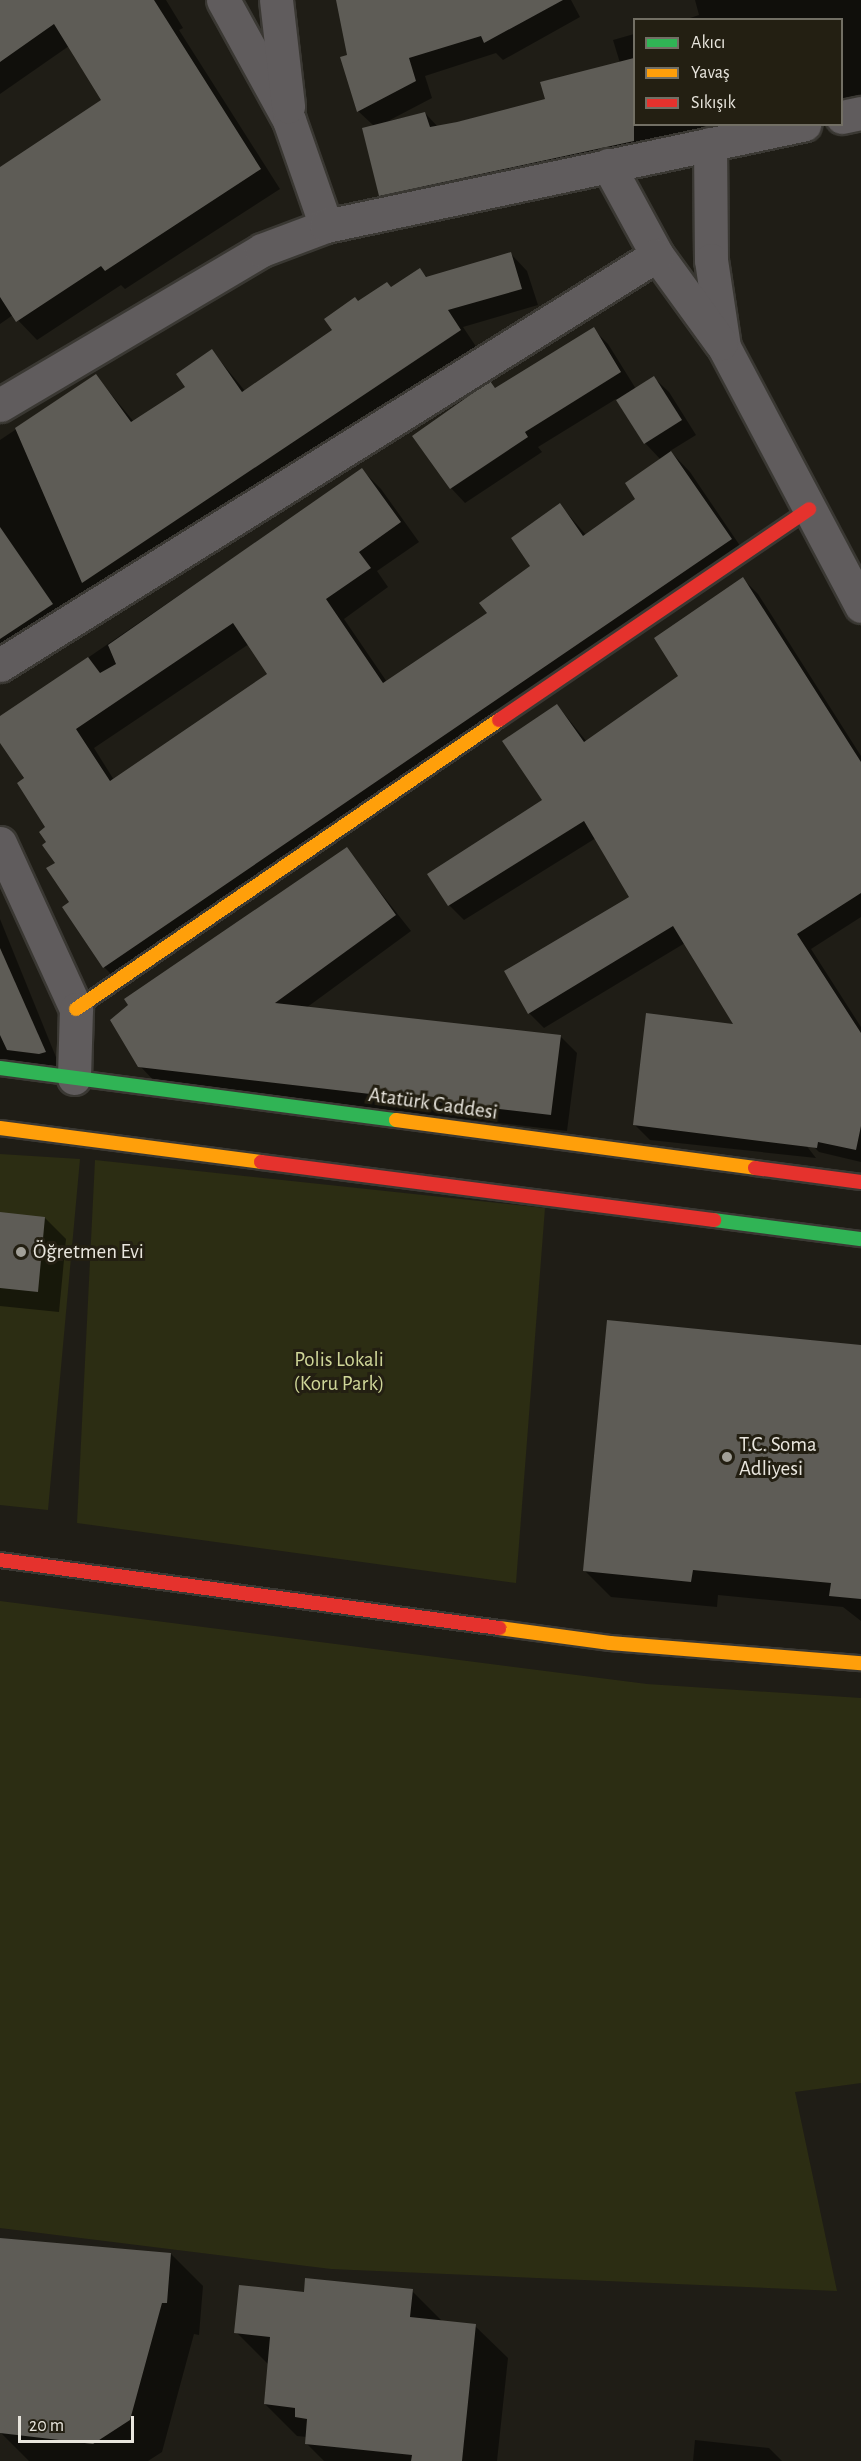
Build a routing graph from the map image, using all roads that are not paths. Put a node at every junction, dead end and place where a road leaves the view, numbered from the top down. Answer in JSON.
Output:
{"nodes":[{"id":1,"x":223,"y":0,"type":"edge"},
{"id":2,"x":276,"y":0,"type":"edge"},
{"id":3,"x":861,"y":113,"type":"edge"},
{"id":4,"x":843,"y":117,"type":"edge"},
{"id":5,"x":289,"y":120,"type":"junction"},
{"id":6,"x":795,"y":126,"type":"edge"},
{"id":7,"x":710,"y":144,"type":"junction"},
{"id":8,"x":608,"y":165,"type":"junction"},
{"id":9,"x":326,"y":226,"type":"junction"},
{"id":10,"x":657,"y":255,"type":"junction"},
{"id":11,"x":724,"y":346,"type":"junction"},
{"id":12,"x":0,"y":405,"type":"edge"},
{"id":13,"x":809,"y":509,"type":"junction"},
{"id":14,"x":861,"y":606,"type":"edge"},
{"id":15,"x":0,"y":665,"type":"edge"},
{"id":16,"x":0,"y":843,"type":"edge"},
{"id":17,"x":76,"y":1009,"type":"junction"},
{"id":18,"x":0,"y":1068,"type":"edge"},
{"id":19,"x":74,"y":1078,"type":"junction"},
{"id":20,"x":0,"y":1128,"type":"edge"},
{"id":21,"x":861,"y":1182,"type":"edge"},
{"id":22,"x":861,"y":1239,"type":"edge"},
{"id":23,"x":0,"y":1560,"type":"edge"},
{"id":24,"x":861,"y":1663,"type":"edge"}],
"edges":[{"from":1,"to":5,"type":"street"},
{"from":2,"to":5,"type":"street"},
{"from":3,"to":4,"type":"street"},
{"from":5,"to":9,"type":"street"},
{"from":6,"to":7,"type":"street"},
{"from":7,"to":8,"type":"street"},
{"from":7,"to":11,"type":"street"},
{"from":8,"to":9,"type":"street"},
{"from":8,"to":10,"type":"street"},
{"from":9,"to":12,"type":"street"},
{"from":10,"to":11,"type":"street"},
{"from":10,"to":15,"type":"street"},
{"from":11,"to":13,"type":"street"},
{"from":13,"to":14,"type":"street"},
{"from":13,"to":17,"type":"street"},
{"from":16,"to":17,"type":"street"},
{"from":17,"to":19,"type":"street"},
{"from":18,"to":19,"type":"street","name":"Atatürk Caddesi"},
{"from":19,"to":21,"type":"street","name":"Atatürk Caddesi"},
{"from":20,"to":22,"type":"street"},
{"from":23,"to":24,"type":"street"}]}
